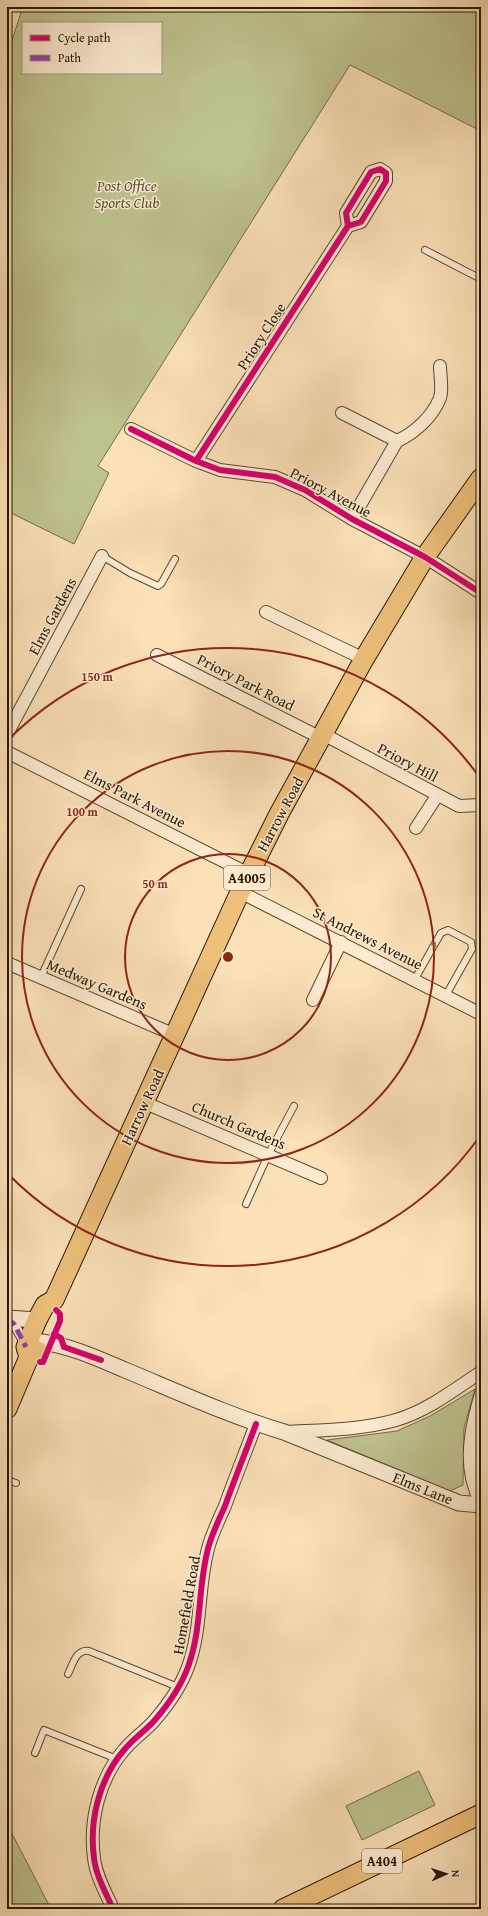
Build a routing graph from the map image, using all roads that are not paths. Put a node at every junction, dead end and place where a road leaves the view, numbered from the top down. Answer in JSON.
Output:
{"nodes":[{"id":1,"x":348,"y":226,"type":"dead end"},
{"id":2,"x":425,"y":250,"type":"dead end"},
{"id":3,"x":481,"y":278,"type":"edge"},
{"id":4,"x":440,"y":366,"type":"dead end"},
{"id":5,"x":342,"y":413,"type":"dead end"},
{"id":6,"x":131,"y":429,"type":"dead end"},
{"id":7,"x":397,"y":441,"type":"junction"},
{"id":8,"x":196,"y":461,"type":"junction"},
{"id":9,"x":481,"y":478,"type":"edge"},
{"id":10,"x":352,"y":519,"type":"junction"},
{"id":11,"x":102,"y":556,"type":"joint"},
{"id":12,"x":425,"y":558,"type":"junction"},
{"id":13,"x":175,"y":559,"type":"dead end"},
{"id":14,"x":481,"y":593,"type":"edge"},
{"id":15,"x":266,"y":612,"type":"dead end"},
{"id":16,"x":157,"y":655,"type":"dead end"},
{"id":17,"x":364,"y":660,"type":"junction"},
{"id":18,"x":7,"y":734,"type":"edge"},
{"id":19,"x":322,"y":736,"type":"junction"},
{"id":20,"x":7,"y":752,"type":"edge"},
{"id":21,"x":437,"y":796,"type":"junction"},
{"id":22,"x":481,"y":805,"type":"edge"},
{"id":23,"x":416,"y":828,"type":"dead end"},
{"id":24,"x":249,"y":874,"type":"junction"},
{"id":25,"x":81,"y":889,"type":"dead end"},
{"id":26,"x":240,"y":892,"type":"junction"},
{"id":27,"x":341,"y":942,"type":"junction"},
{"id":28,"x":7,"y":962,"type":"edge"},
{"id":29,"x":42,"y":978,"type":"junction"},
{"id":30,"x":415,"y":979,"type":"junction"},
{"id":31,"x":446,"y":995,"type":"junction"},
{"id":32,"x":313,"y":1000,"type":"dead end"},
{"id":33,"x":481,"y":1014,"type":"edge"},
{"id":34,"x":175,"y":1035,"type":"junction"},
{"id":35,"x":143,"y":1102,"type":"junction"},
{"id":36,"x":294,"y":1106,"type":"dead end"},
{"id":37,"x":268,"y":1155,"type":"junction"},
{"id":38,"x":321,"y":1178,"type":"dead end"},
{"id":39,"x":246,"y":1204,"type":"dead end"},
{"id":40,"x":54,"y":1300,"type":"junction"},
{"id":41,"x":7,"y":1318,"type":"edge"},
{"id":42,"x":37,"y":1320,"type":"junction"},
{"id":43,"x":32,"y":1349,"type":"junction"},
{"id":44,"x":481,"y":1372,"type":"edge"},
{"id":45,"x":481,"y":1394,"type":"edge"},
{"id":46,"x":7,"y":1409,"type":"edge"},
{"id":47,"x":256,"y":1424,"type":"junction"},
{"id":48,"x":284,"y":1432,"type":"junction"},
{"id":49,"x":7,"y":1480,"type":"edge"},
{"id":50,"x":16,"y":1483,"type":"dead end"},
{"id":51,"x":481,"y":1505,"type":"edge"},
{"id":52,"x":68,"y":1674,"type":"dead end"},
{"id":53,"x":178,"y":1687,"type":"junction"},
{"id":54,"x":35,"y":1754,"type":"dead end"},
{"id":55,"x":117,"y":1759,"type":"junction"},
{"id":56,"x":481,"y":1814,"type":"edge"},
{"id":57,"x":113,"y":1909,"type":"edge"},
{"id":58,"x":283,"y":1909,"type":"edge"}],
"edges":[{"from":1,"to":8,"type":"street","name":"Priory Close"},
{"from":2,"to":3,"type":"lane"},
{"from":4,"to":7,"type":"street"},
{"from":5,"to":7,"type":"street"},
{"from":6,"to":8,"type":"street","name":"Priory Avenue"},
{"from":7,"to":10,"type":"street"},
{"from":8,"to":10,"type":"street","name":"Priory Avenue"},
{"from":9,"to":12,"type":"main road","name":"Harrow Road","number":"A4005"},
{"from":10,"to":12,"type":"street","name":"Priory Avenue"},
{"from":11,"to":13,"type":"lane"},
{"from":11,"to":18,"type":"street","name":"Elms Gardens"},
{"from":12,"to":14,"type":"street","name":"Priory Avenue"},
{"from":12,"to":17,"type":"main road","name":"Harrow Road","number":"A4005"},
{"from":15,"to":17,"type":"street"},
{"from":16,"to":19,"type":"street","name":"Priory Park Road"},
{"from":17,"to":19,"type":"main road","name":"Harrow Road","number":"A4005"},
{"from":19,"to":21,"type":"street","name":"Priory Hill"},
{"from":19,"to":24,"type":"main road","name":"Harrow Road","number":"A4005"},
{"from":20,"to":24,"type":"street","name":"Elms Park Avenue"},
{"from":21,"to":22,"type":"street","name":"Priory Hill"},
{"from":21,"to":23,"type":"street"},
{"from":24,"to":26,"type":"main road","name":"Harrow Road","number":"A4005"},
{"from":25,"to":29,"type":"lane"},
{"from":26,"to":27,"type":"street","name":"St Andrews Avenue"},
{"from":26,"to":34,"type":"main road","name":"Harrow Road","number":"A4005"},
{"from":27,"to":30,"type":"street","name":"St Andrews Avenue"},
{"from":27,"to":32,"type":"street"},
{"from":28,"to":29,"type":"street","name":"Medway Gardens"},
{"from":29,"to":34,"type":"street","name":"Medway Gardens"},
{"from":30,"to":31,"type":"street","name":"St Andrews Avenue"},
{"from":30,"to":31,"type":"lane","one_way":true},
{"from":31,"to":33,"type":"street","name":"St Andrews Avenue"},
{"from":34,"to":35,"type":"main road","name":"Harrow Road","number":"A4005"},
{"from":35,"to":37,"type":"street","name":"Church Gardens"},
{"from":35,"to":40,"type":"main road","name":"Harrow Road","number":"A4005"},
{"from":36,"to":37,"type":"lane"},
{"from":37,"to":38,"type":"street","name":"Church Gardens"},
{"from":37,"to":39,"type":"lane"},
{"from":40,"to":42,"type":"main road","name":"Harrow Road","number":"A4005"},
{"from":40,"to":43,"type":"main road","name":"Harrow Road","number":"A4005"},
{"from":41,"to":42,"type":"street"},
{"from":41,"to":43,"type":"street"},
{"from":42,"to":43,"type":"main road","name":"Harrow Road","number":"A4005"},
{"from":43,"to":46,"type":"main road","name":"Harrow Road","number":"A4005"},
{"from":43,"to":47,"type":"street","name":"Elms Lane"},
{"from":44,"to":48,"type":"street","name":"Elms Lane"},
{"from":45,"to":51,"type":"street","name":"Elms Lane"},
{"from":47,"to":48,"type":"street","name":"Elms Lane"},
{"from":47,"to":53,"type":"street","name":"Homefield Road"},
{"from":48,"to":51,"type":"street","name":"Elms Lane"},
{"from":49,"to":50,"type":"lane"},
{"from":52,"to":53,"type":"lane"},
{"from":53,"to":55,"type":"street","name":"Homefield Road"},
{"from":54,"to":55,"type":"lane"},
{"from":55,"to":57,"type":"street","name":"Homefield Road"},
{"from":56,"to":58,"type":"main road","number":"A404"}]}
